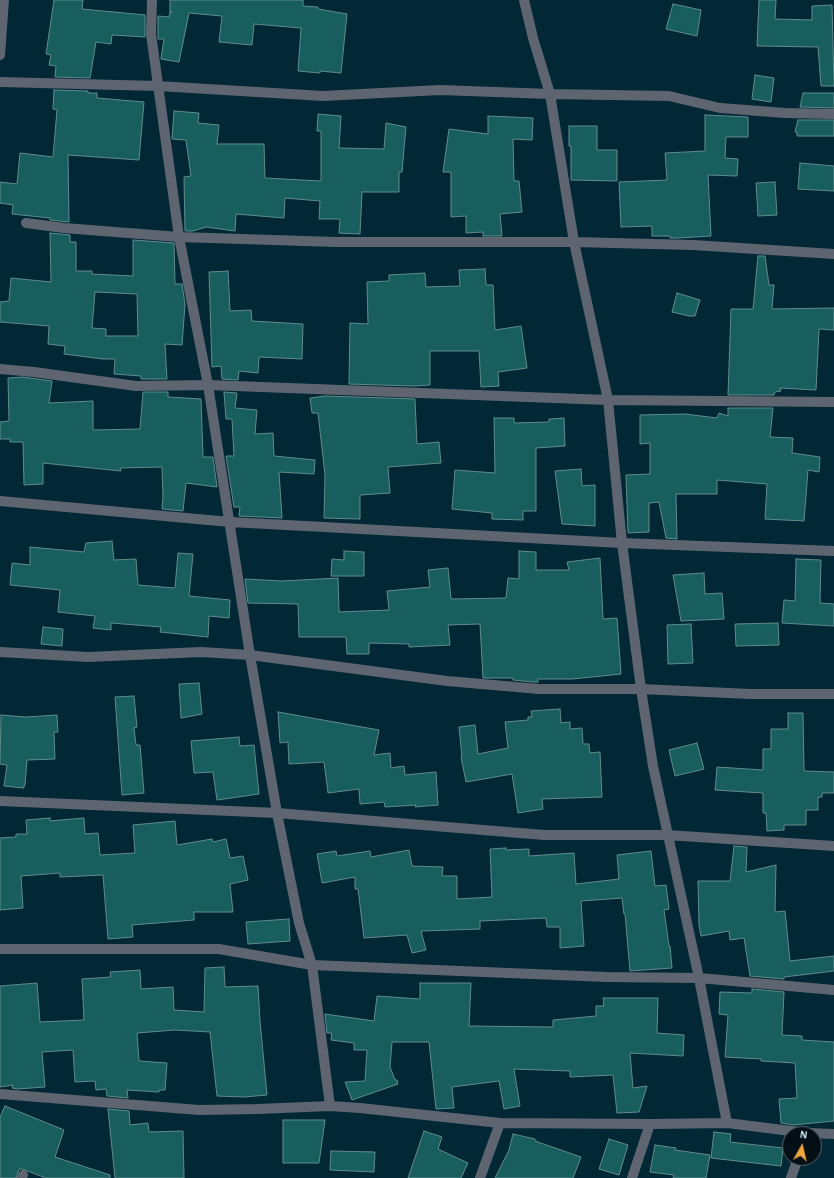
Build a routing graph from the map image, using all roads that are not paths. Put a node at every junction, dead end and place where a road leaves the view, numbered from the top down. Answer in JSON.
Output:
{"nodes":[{"id":1,"x":4,"y":0,"type":"edge"},
{"id":2,"x":152,"y":0,"type":"edge"},
{"id":3,"x":524,"y":0,"type":"edge"},
{"id":4,"x":0,"y":55,"type":"edge"},
{"id":5,"x":0,"y":82,"type":"edge"},
{"id":6,"x":158,"y":86,"type":"junction"},
{"id":7,"x":550,"y":94,"type":"junction"},
{"id":8,"x":834,"y":114,"type":"edge"},
{"id":9,"x":26,"y":224,"type":"dead end"},
{"id":10,"x":180,"y":237,"type":"junction"},
{"id":11,"x":574,"y":242,"type":"junction"},
{"id":12,"x":834,"y":254,"type":"edge"},
{"id":13,"x":0,"y":369,"type":"edge"},
{"id":14,"x":208,"y":385,"type":"junction"},
{"id":15,"x":608,"y":400,"type":"junction"},
{"id":16,"x":834,"y":402,"type":"edge"},
{"id":17,"x":0,"y":501,"type":"edge"},
{"id":18,"x":230,"y":522,"type":"junction"},
{"id":19,"x":622,"y":543,"type":"junction"},
{"id":20,"x":834,"y":550,"type":"edge"},
{"id":21,"x":0,"y":652,"type":"edge"},
{"id":22,"x":250,"y":655,"type":"junction"},
{"id":23,"x":641,"y":689,"type":"junction"},
{"id":24,"x":834,"y":694,"type":"edge"},
{"id":25,"x":0,"y":801,"type":"edge"},
{"id":26,"x":277,"y":813,"type":"junction"},
{"id":27,"x":667,"y":835,"type":"junction"},
{"id":28,"x":834,"y":846,"type":"edge"},
{"id":29,"x":0,"y":949,"type":"edge"},
{"id":30,"x":312,"y":965,"type":"junction"},
{"id":31,"x":699,"y":978,"type":"junction"},
{"id":32,"x":834,"y":990,"type":"edge"},
{"id":33,"x":0,"y":1094,"type":"edge"},
{"id":34,"x":330,"y":1106,"type":"junction"},
{"id":35,"x":500,"y":1123,"type":"junction"},
{"id":36,"x":727,"y":1123,"type":"junction"},
{"id":37,"x":650,"y":1124,"type":"junction"},
{"id":38,"x":782,"y":1130,"type":"edge"},
{"id":39,"x":822,"y":1134,"type":"edge"},
{"id":40,"x":834,"y":1134,"type":"edge"},
{"id":41,"x":795,"y":1166,"type":"edge"},
{"id":42,"x":480,"y":1178,"type":"edge"},
{"id":43,"x":632,"y":1178,"type":"edge"},
{"id":44,"x":791,"y":1178,"type":"edge"}],
"edges":[{"from":1,"to":4,"type":"street"},
{"from":2,"to":6,"type":"street"},
{"from":3,"to":7,"type":"street"},
{"from":5,"to":6,"type":"street"},
{"from":6,"to":7,"type":"street"},
{"from":6,"to":10,"type":"street"},
{"from":7,"to":8,"type":"street"},
{"from":7,"to":11,"type":"street"},
{"from":9,"to":10,"type":"street"},
{"from":10,"to":11,"type":"street"},
{"from":10,"to":14,"type":"street"},
{"from":11,"to":12,"type":"street"},
{"from":11,"to":15,"type":"street"},
{"from":13,"to":14,"type":"street"},
{"from":14,"to":15,"type":"street"},
{"from":14,"to":18,"type":"street"},
{"from":15,"to":16,"type":"street"},
{"from":15,"to":19,"type":"street"},
{"from":17,"to":18,"type":"street"},
{"from":18,"to":19,"type":"street"},
{"from":18,"to":22,"type":"street"},
{"from":19,"to":20,"type":"street"},
{"from":19,"to":23,"type":"street"},
{"from":21,"to":22,"type":"street"},
{"from":22,"to":23,"type":"street"},
{"from":22,"to":26,"type":"street"},
{"from":23,"to":24,"type":"street"},
{"from":23,"to":27,"type":"street"},
{"from":25,"to":26,"type":"street"},
{"from":26,"to":27,"type":"street"},
{"from":26,"to":30,"type":"street"},
{"from":27,"to":28,"type":"street"},
{"from":27,"to":31,"type":"street"},
{"from":29,"to":30,"type":"street"},
{"from":30,"to":31,"type":"street"},
{"from":30,"to":34,"type":"street"},
{"from":31,"to":32,"type":"street"},
{"from":31,"to":36,"type":"street"},
{"from":33,"to":34,"type":"street"},
{"from":34,"to":35,"type":"street"},
{"from":35,"to":37,"type":"street"},
{"from":35,"to":42,"type":"street"},
{"from":36,"to":37,"type":"street"},
{"from":36,"to":38,"type":"street"},
{"from":37,"to":43,"type":"street"},
{"from":39,"to":40,"type":"street"},
{"from":41,"to":44,"type":"street"}]}
